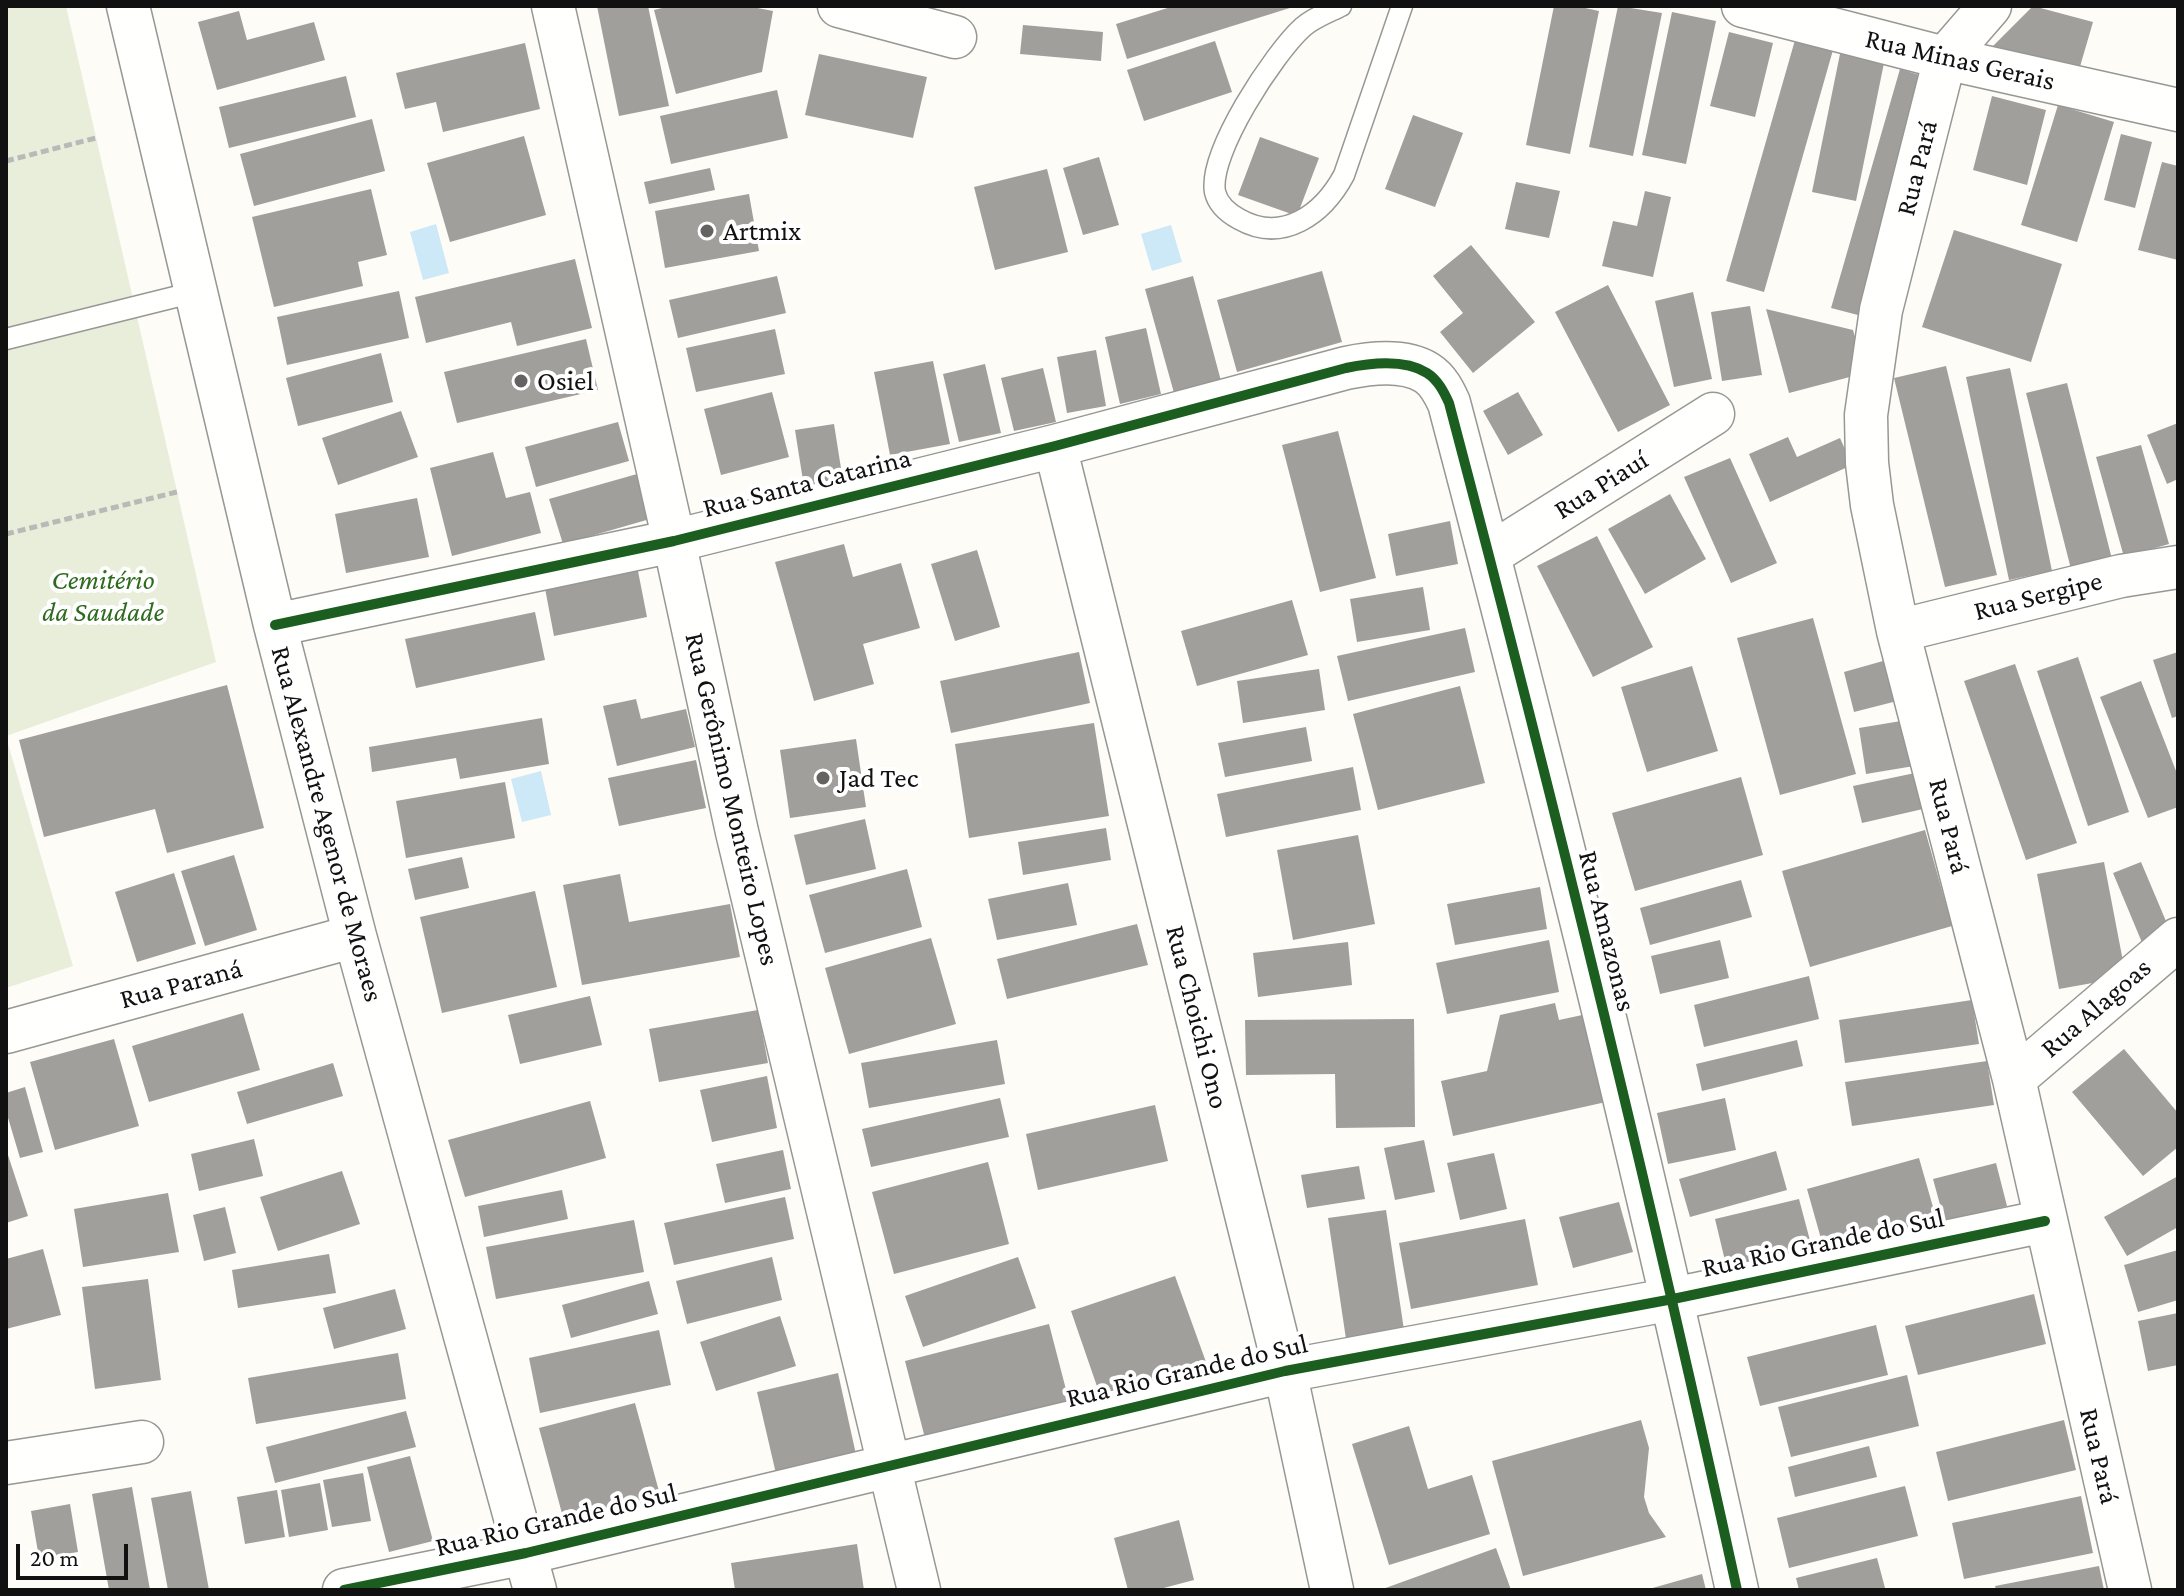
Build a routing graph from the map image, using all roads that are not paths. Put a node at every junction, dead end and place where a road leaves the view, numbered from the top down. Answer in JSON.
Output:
{"nodes":[{"id":1,"x":128,"y":6,"type":"edge"},
{"id":2,"x":553,"y":6,"type":"edge"},
{"id":3,"x":839,"y":6,"type":"edge"},
{"id":4,"x":1341,"y":6,"type":"edge"},
{"id":5,"x":1402,"y":6,"type":"edge"},
{"id":6,"x":1743,"y":6,"type":"edge"},
{"id":7,"x":1990,"y":6,"type":"edge"},
{"id":8,"x":955,"y":37,"type":"dead end"},
{"id":9,"x":1945,"y":58,"type":"junction"},
{"id":10,"x":2178,"y":110,"type":"edge"},
{"id":11,"x":195,"y":292,"type":"junction"},
{"id":12,"x":6,"y":339,"type":"edge"},
{"id":13,"x":1346,"y":368,"type":"joint"},
{"id":14,"x":1713,"y":414,"type":"dead end"},
{"id":15,"x":1055,"y":446,"type":"junction"},
{"id":16,"x":674,"y":541,"type":"junction"},
{"id":17,"x":1489,"y":555,"type":"junction"},
{"id":18,"x":2178,"y":567,"type":"edge"},
{"id":19,"x":275,"y":625,"type":"junction"},
{"id":20,"x":1898,"y":631,"type":"junction"},
{"id":21,"x":355,"y":936,"type":"junction"},
{"id":22,"x":2178,"y":939,"type":"edge"},
{"id":23,"x":6,"y":1032,"type":"edge"},
{"id":24,"x":2014,"y":1079,"type":"junction"},
{"id":25,"x":2045,"y":1221,"type":"junction"},
{"id":26,"x":1673,"y":1299,"type":"junction"},
{"id":27,"x":1285,"y":1371,"type":"junction"},
{"id":28,"x":142,"y":1442,"type":"dead end"},
{"id":29,"x":6,"y":1463,"type":"edge"},
{"id":30,"x":890,"y":1465,"type":"junction"},
{"id":31,"x":531,"y":1572,"type":"edge"},
{"id":32,"x":455,"y":1580,"type":"edge"},
{"id":33,"x":344,"y":1590,"type":"edge"},
{"id":34,"x":919,"y":1590,"type":"edge"},
{"id":35,"x":1332,"y":1590,"type":"edge"},
{"id":36,"x":1737,"y":1590,"type":"edge"},
{"id":37,"x":2130,"y":1590,"type":"edge"}],
"edges":[{"from":1,"to":11,"type":"street","name":"Rua Alexandre Agenor de Moraes"},
{"from":2,"to":16,"type":"street","name":"Rua Gerônimo Monteiro Lopes"},
{"from":3,"to":8,"type":"street"},
{"from":4,"to":5,"type":"lane"},
{"from":6,"to":9,"type":"street","name":"Rua Minas Gerais"},
{"from":7,"to":9,"type":"street"},
{"from":9,"to":10,"type":"street","name":"Rua Minas Gerais"},
{"from":9,"to":20,"type":"street","name":"Rua Pará"},
{"from":11,"to":12,"type":"lane"},
{"from":11,"to":19,"type":"street","name":"Rua Alexandre Agenor de Moraes"},
{"from":13,"to":15,"type":"street","name":"Rua Santa Catarina"},
{"from":13,"to":17,"type":"street","name":"Rua Amazonas"},
{"from":14,"to":17,"type":"street","name":"Rua Piauí"},
{"from":15,"to":16,"type":"street","name":"Rua Santa Catarina"},
{"from":15,"to":27,"type":"street","name":"Rua Choichi Ono"},
{"from":16,"to":19,"type":"street","name":"Rua Santa Catarina"},
{"from":16,"to":30,"type":"street","name":"Rua Gerônimo Monteiro Lopes"},
{"from":17,"to":26,"type":"street","name":"Rua Amazonas"},
{"from":18,"to":20,"type":"street","name":"Rua Sergipe"},
{"from":19,"to":21,"type":"street","name":"Rua Alexandre Agenor de Moraes"},
{"from":20,"to":24,"type":"street","name":"Rua Pará"},
{"from":21,"to":23,"type":"street","name":"Rua Paraná"},
{"from":21,"to":31,"type":"street","name":"Rua Alexandre Agenor de Moraes"},
{"from":22,"to":24,"type":"street","name":"Rua Alagoas"},
{"from":24,"to":25,"type":"street","name":"Rua Pará"},
{"from":25,"to":26,"type":"street","name":"Rua Rio Grande do Sul"},
{"from":25,"to":37,"type":"street","name":"Rua Pará"},
{"from":26,"to":27,"type":"street","name":"Rua Rio Grande do Sul"},
{"from":26,"to":36,"type":"street","name":"Rua Amazonas"},
{"from":27,"to":30,"type":"street","name":"Rua Rio Grande do Sul"},
{"from":27,"to":35,"type":"street","name":"Rua Choichi Ono"},
{"from":28,"to":29,"type":"street"},
{"from":30,"to":31,"type":"street","name":"Rua Rio Grande do Sul"},
{"from":30,"to":34,"type":"street","name":"Rua Gerônimo Monteiro Lopes"},
{"from":31,"to":32,"type":"street","name":"Rua Rio Grande do Sul"},
{"from":32,"to":33,"type":"street","name":"Rua Rio Grande do Sul"}]}
